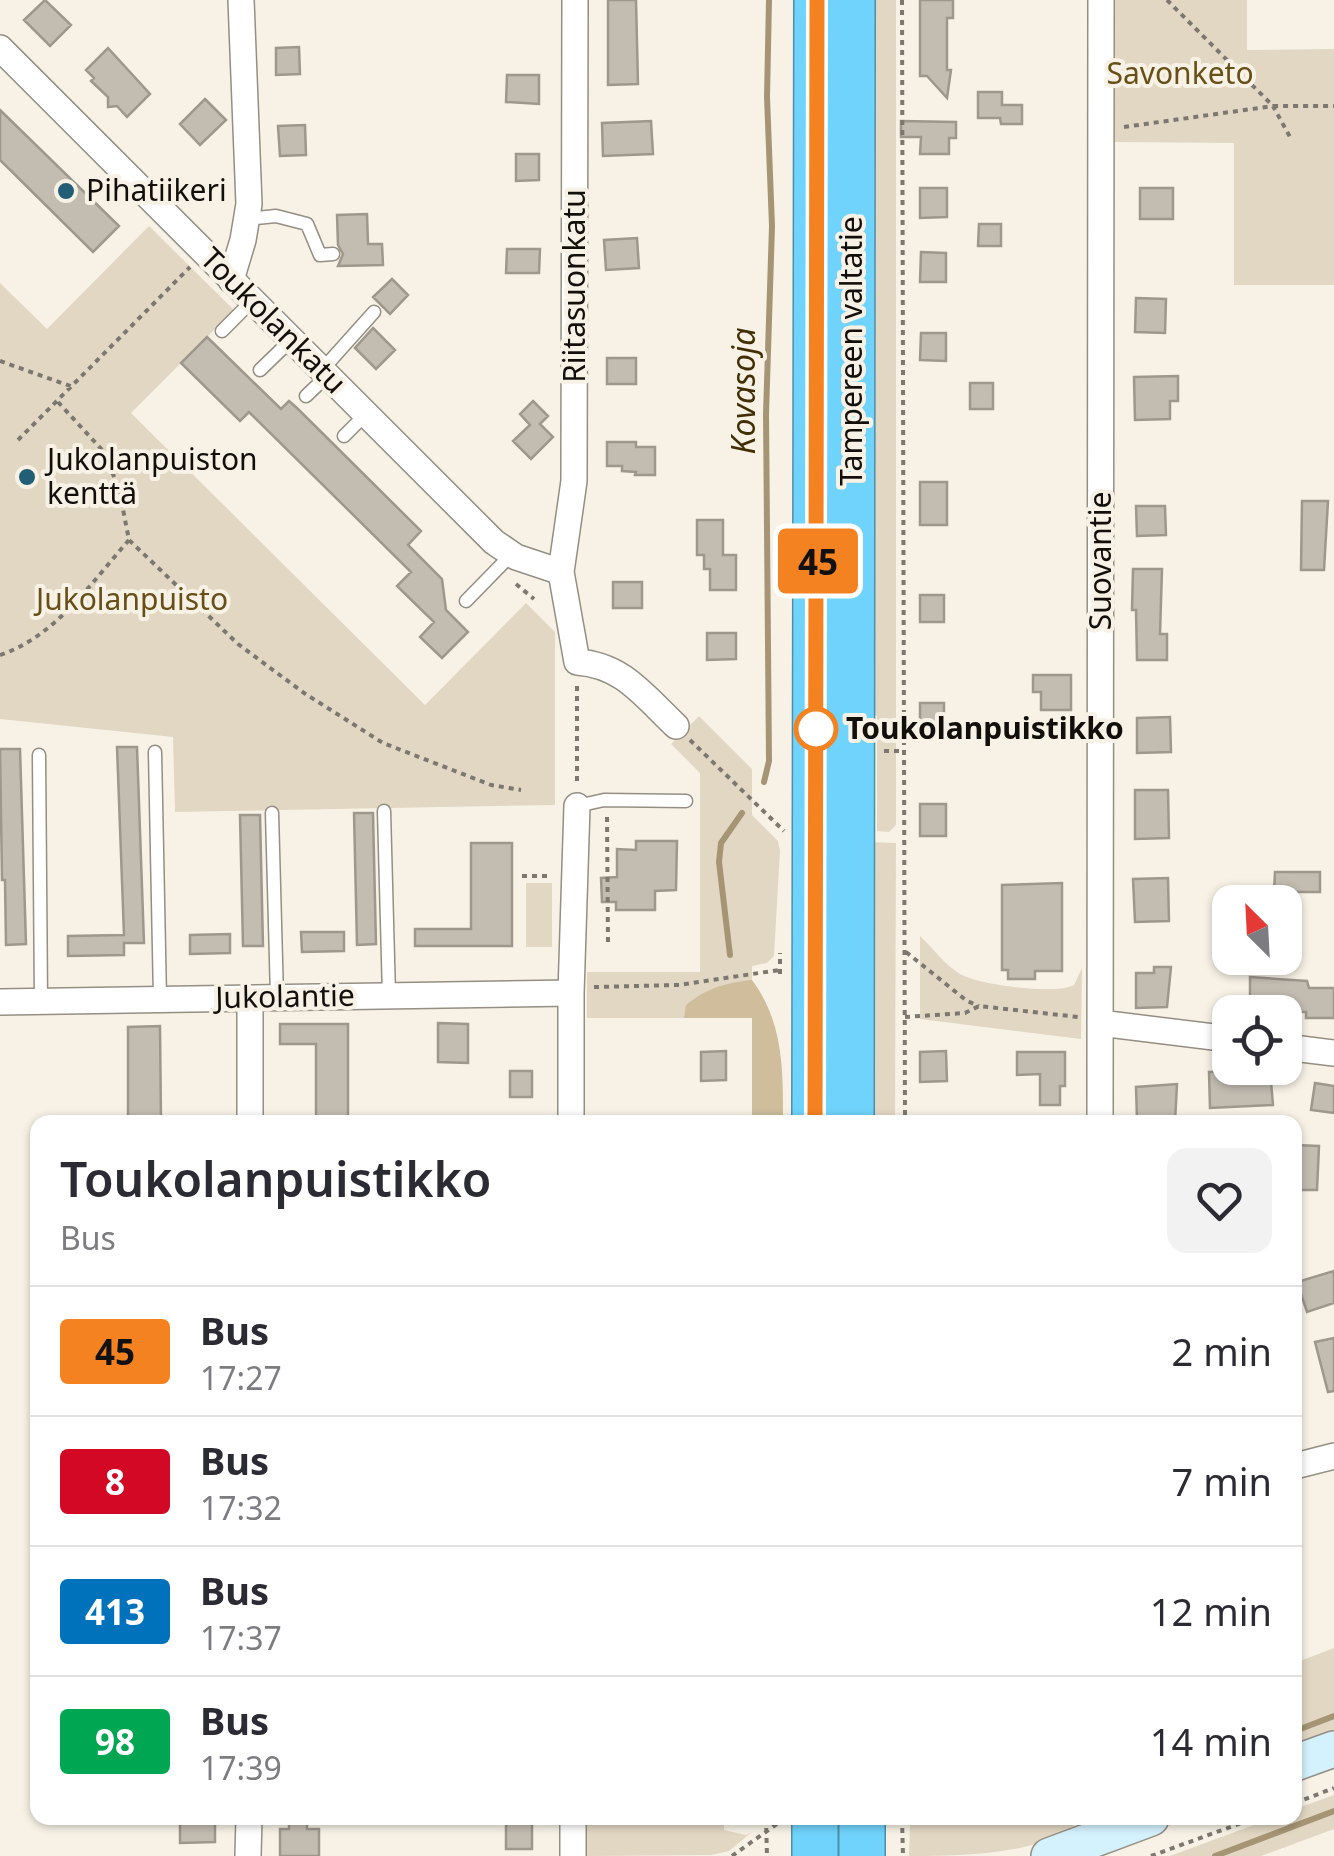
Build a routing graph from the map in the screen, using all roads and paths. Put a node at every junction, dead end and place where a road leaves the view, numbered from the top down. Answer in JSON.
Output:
{"nodes":[{"id":1,"x":241,"y":0,"type":"edge"},
{"id":2,"x":575,"y":0,"type":"edge"},
{"id":3,"x":817,"y":0,"type":"edge"},
{"id":4,"x":852,"y":0,"type":"edge"},
{"id":5,"x":902,"y":0,"type":"edge"},
{"id":6,"x":1101,"y":0,"type":"edge"},
{"id":7,"x":1167,"y":0,"type":"edge"},
{"id":8,"x":0,"y":48,"type":"edge"},
{"id":9,"x":1273,"y":106,"type":"junction"},
{"id":10,"x":1334,"y":106,"type":"edge"},
{"id":11,"x":1101,"y":130,"type":"junction"},
{"id":12,"x":1290,"y":137,"type":"dead end"},
{"id":13,"x":247,"y":220,"type":"junction"},
{"id":14,"x":204,"y":253,"type":"junction"},
{"id":15,"x":333,"y":254,"type":"dead end"},
{"id":16,"x":231,"y":280,"type":"junction"},
{"id":17,"x":252,"y":301,"type":"junction"},
{"id":18,"x":374,"y":312,"type":"dead end"},
{"id":19,"x":222,"y":331,"type":"dead end"},
{"id":20,"x":291,"y":340,"type":"junction"},
{"id":21,"x":0,"y":361,"type":"edge"},
{"id":22,"x":260,"y":370,"type":"dead end"},
{"id":23,"x":325,"y":373,"type":"junction"},
{"id":24,"x":73,"y":387,"type":"junction"},
{"id":25,"x":306,"y":396,"type":"dead end"},
{"id":26,"x":58,"y":402,"type":"junction"},
{"id":27,"x":366,"y":414,"type":"junction"},
{"id":28,"x":344,"y":436,"type":"dead end"},
{"id":29,"x":18,"y":440,"type":"dead end"},
{"id":30,"x":128,"y":540,"type":"junction"},
{"id":31,"x":512,"y":554,"type":"junction"},
{"id":32,"x":561,"y":572,"type":"junction"},
{"id":33,"x":466,"y":600,"type":"dead end"},
{"id":34,"x":0,"y":655,"type":"edge"},
{"id":35,"x":577,"y":662,"type":"junction"},
{"id":36,"x":676,"y":726,"type":"joint"},
{"id":37,"x":875,"y":751,"type":"dead end"},
{"id":38,"x":903,"y":751,"type":"junction"},
{"id":39,"x":155,"y":752,"type":"dead end"},
{"id":40,"x":39,"y":754,"type":"dead end"},
{"id":41,"x":521,"y":790,"type":"dead end"},
{"id":42,"x":607,"y":800,"type":"junction"},
{"id":43,"x":686,"y":801,"type":"dead end"},
{"id":44,"x":578,"y":806,"type":"junction"},
{"id":45,"x":384,"y":811,"type":"dead end"},
{"id":46,"x":272,"y":813,"type":"dead end"},
{"id":47,"x":788,"y":835,"type":"dead end"},
{"id":48,"x":575,"y":875,"type":"junction"},
{"id":49,"x":522,"y":876,"type":"dead end"},
{"id":50,"x":608,"y":942,"type":"dead end"},
{"id":51,"x":904,"y":951,"type":"junction"},
{"id":52,"x":779,"y":970,"type":"dead end"},
{"id":53,"x":571,"y":993,"type":"junction"},
{"id":54,"x":389,"y":996,"type":"junction"},
{"id":55,"x":250,"y":998,"type":"junction"},
{"id":56,"x":277,"y":998,"type":"junction"},
{"id":57,"x":160,"y":1000,"type":"junction"},
{"id":58,"x":41,"y":1001,"type":"junction"},
{"id":59,"x":0,"y":1002,"type":"edge"},
{"id":60,"x":978,"y":1006,"type":"junction"},
{"id":61,"x":906,"y":1017,"type":"junction"},
{"id":62,"x":1100,"y":1023,"type":"junction"},
{"id":63,"x":1212,"y":1038,"type":"edge"},
{"id":64,"x":1302,"y":1048,"type":"edge"},
{"id":65,"x":1334,"y":1053,"type":"edge"},
{"id":66,"x":250,"y":1115,"type":"edge"},
{"id":67,"x":571,"y":1115,"type":"edge"},
{"id":68,"x":816,"y":1115,"type":"edge"},
{"id":69,"x":852,"y":1115,"type":"edge"},
{"id":70,"x":905,"y":1115,"type":"edge"},
{"id":71,"x":1100,"y":1115,"type":"edge"},
{"id":72,"x":1334,"y":1456,"type":"edge"},
{"id":73,"x":1302,"y":1464,"type":"edge"},
{"id":74,"x":1334,"y":1749,"type":"edge"},
{"id":75,"x":1302,"y":1761,"type":"edge"},
{"id":76,"x":1334,"y":1788,"type":"edge"},
{"id":77,"x":1302,"y":1800,"type":"edge"},
{"id":78,"x":248,"y":1825,"type":"edge"},
{"id":79,"x":573,"y":1825,"type":"edge"},
{"id":80,"x":766,"y":1825,"type":"edge"},
{"id":81,"x":774,"y":1825,"type":"edge"},
{"id":82,"x":815,"y":1825,"type":"edge"},
{"id":83,"x":862,"y":1825,"type":"edge"},
{"id":84,"x":902,"y":1825,"type":"edge"},
{"id":85,"x":1131,"y":1825,"type":"edge"},
{"id":86,"x":1236,"y":1825,"type":"edge"},
{"id":87,"x":766,"y":1830,"type":"junction"},
{"id":88,"x":1097,"y":1837,"type":"edge"},
{"id":89,"x":248,"y":1856,"type":"edge"},
{"id":90,"x":573,"y":1856,"type":"edge"},
{"id":91,"x":732,"y":1856,"type":"edge"},
{"id":92,"x":767,"y":1856,"type":"edge"},
{"id":93,"x":814,"y":1856,"type":"edge"},
{"id":94,"x":862,"y":1856,"type":"edge"},
{"id":95,"x":902,"y":1856,"type":"edge"},
{"id":96,"x":1049,"y":1856,"type":"edge"},
{"id":97,"x":1151,"y":1856,"type":"edge"}],
"edges":[{"from":1,"to":13,"type":"street"},
{"from":2,"to":32,"type":"street","name":"Riitasuonkatu"},
{"from":3,"to":68,"type":"highway","name":"Tampereen valtatie"},
{"from":4,"to":69,"type":"highway","name":"Tampereen valtatie"},
{"from":5,"to":38,"type":"path"},
{"from":6,"to":11,"type":"street","name":"Suovantie"},
{"from":7,"to":9,"type":"path"},
{"from":8,"to":14,"type":"street","name":"Toukolankatu"},
{"from":9,"to":10,"type":"path"},
{"from":9,"to":11,"type":"path"},
{"from":9,"to":12,"type":"path"},
{"from":11,"to":62,"type":"street","name":"Suovantie"},
{"from":13,"to":15,"type":"lane"},
{"from":13,"to":16,"type":"street"},
{"from":14,"to":16,"type":"street","name":"Toukolankatu"},
{"from":14,"to":24,"type":"path"},
{"from":16,"to":17,"type":"street","name":"Toukolankatu"},
{"from":17,"to":19,"type":"lane"},
{"from":17,"to":20,"type":"street","name":"Toukolankatu"},
{"from":18,"to":23,"type":"lane"},
{"from":20,"to":22,"type":"lane"},
{"from":20,"to":23,"type":"street","name":"Toukolankatu"},
{"from":21,"to":24,"type":"path"},
{"from":23,"to":25,"type":"lane"},
{"from":23,"to":27,"type":"street","name":"Toukolankatu"},
{"from":24,"to":26,"type":"path"},
{"from":26,"to":29,"type":"path"},
{"from":26,"to":30,"type":"path"},
{"from":27,"to":28,"type":"lane"},
{"from":27,"to":31,"type":"street","name":"Toukolankatu"},
{"from":30,"to":34,"type":"path"},
{"from":30,"to":41,"type":"path"},
{"from":31,"to":32,"type":"street","name":"Toukolankatu"},
{"from":31,"to":33,"type":"lane"},
{"from":32,"to":35,"type":"street","name":"Riitasuonkatu"},
{"from":35,"to":36,"type":"street"},
{"from":35,"to":44,"type":"path"},
{"from":36,"to":47,"type":"path"},
{"from":37,"to":38,"type":"path"},
{"from":38,"to":51,"type":"path"},
{"from":39,"to":57,"type":"lane"},
{"from":40,"to":58,"type":"lane"},
{"from":42,"to":43,"type":"lane"},
{"from":42,"to":44,"type":"lane"},
{"from":42,"to":50,"type":"path"},
{"from":44,"to":48,"type":"street"},
{"from":45,"to":54,"type":"lane"},
{"from":46,"to":56,"type":"lane"},
{"from":48,"to":49,"type":"path"},
{"from":48,"to":53,"type":"street"},
{"from":51,"to":60,"type":"path"},
{"from":51,"to":61,"type":"path"},
{"from":52,"to":53,"type":"path"},
{"from":53,"to":54,"type":"street","name":"Jukolantie"},
{"from":53,"to":67,"type":"street"},
{"from":54,"to":56,"type":"street","name":"Jukolantie"},
{"from":55,"to":56,"type":"street","name":"Jukolantie"},
{"from":55,"to":57,"type":"street","name":"Jukolantie"},
{"from":55,"to":66,"type":"street"},
{"from":57,"to":58,"type":"street","name":"Jukolantie"},
{"from":58,"to":59,"type":"street","name":"Jukolantie"},
{"from":60,"to":61,"type":"path"},
{"from":60,"to":62,"type":"path"},
{"from":61,"to":70,"type":"path"},
{"from":62,"to":63,"type":"street"},
{"from":62,"to":71,"type":"street","name":"Suovantie"},
{"from":64,"to":65,"type":"street"},
{"from":72,"to":73,"type":"street"},
{"from":74,"to":75,"type":"main road"},
{"from":76,"to":77,"type":"path"},
{"from":78,"to":89,"type":"street"},
{"from":79,"to":90,"type":"street"},
{"from":80,"to":87,"type":"path"},
{"from":81,"to":87,"type":"path"},
{"from":82,"to":93,"type":"highway"},
{"from":83,"to":94,"type":"highway"},
{"from":84,"to":95,"type":"path"},
{"from":85,"to":88,"type":"main road"},
{"from":86,"to":97,"type":"path"},
{"from":87,"to":91,"type":"path"},
{"from":87,"to":92,"type":"path"},
{"from":88,"to":96,"type":"main road"}]}
